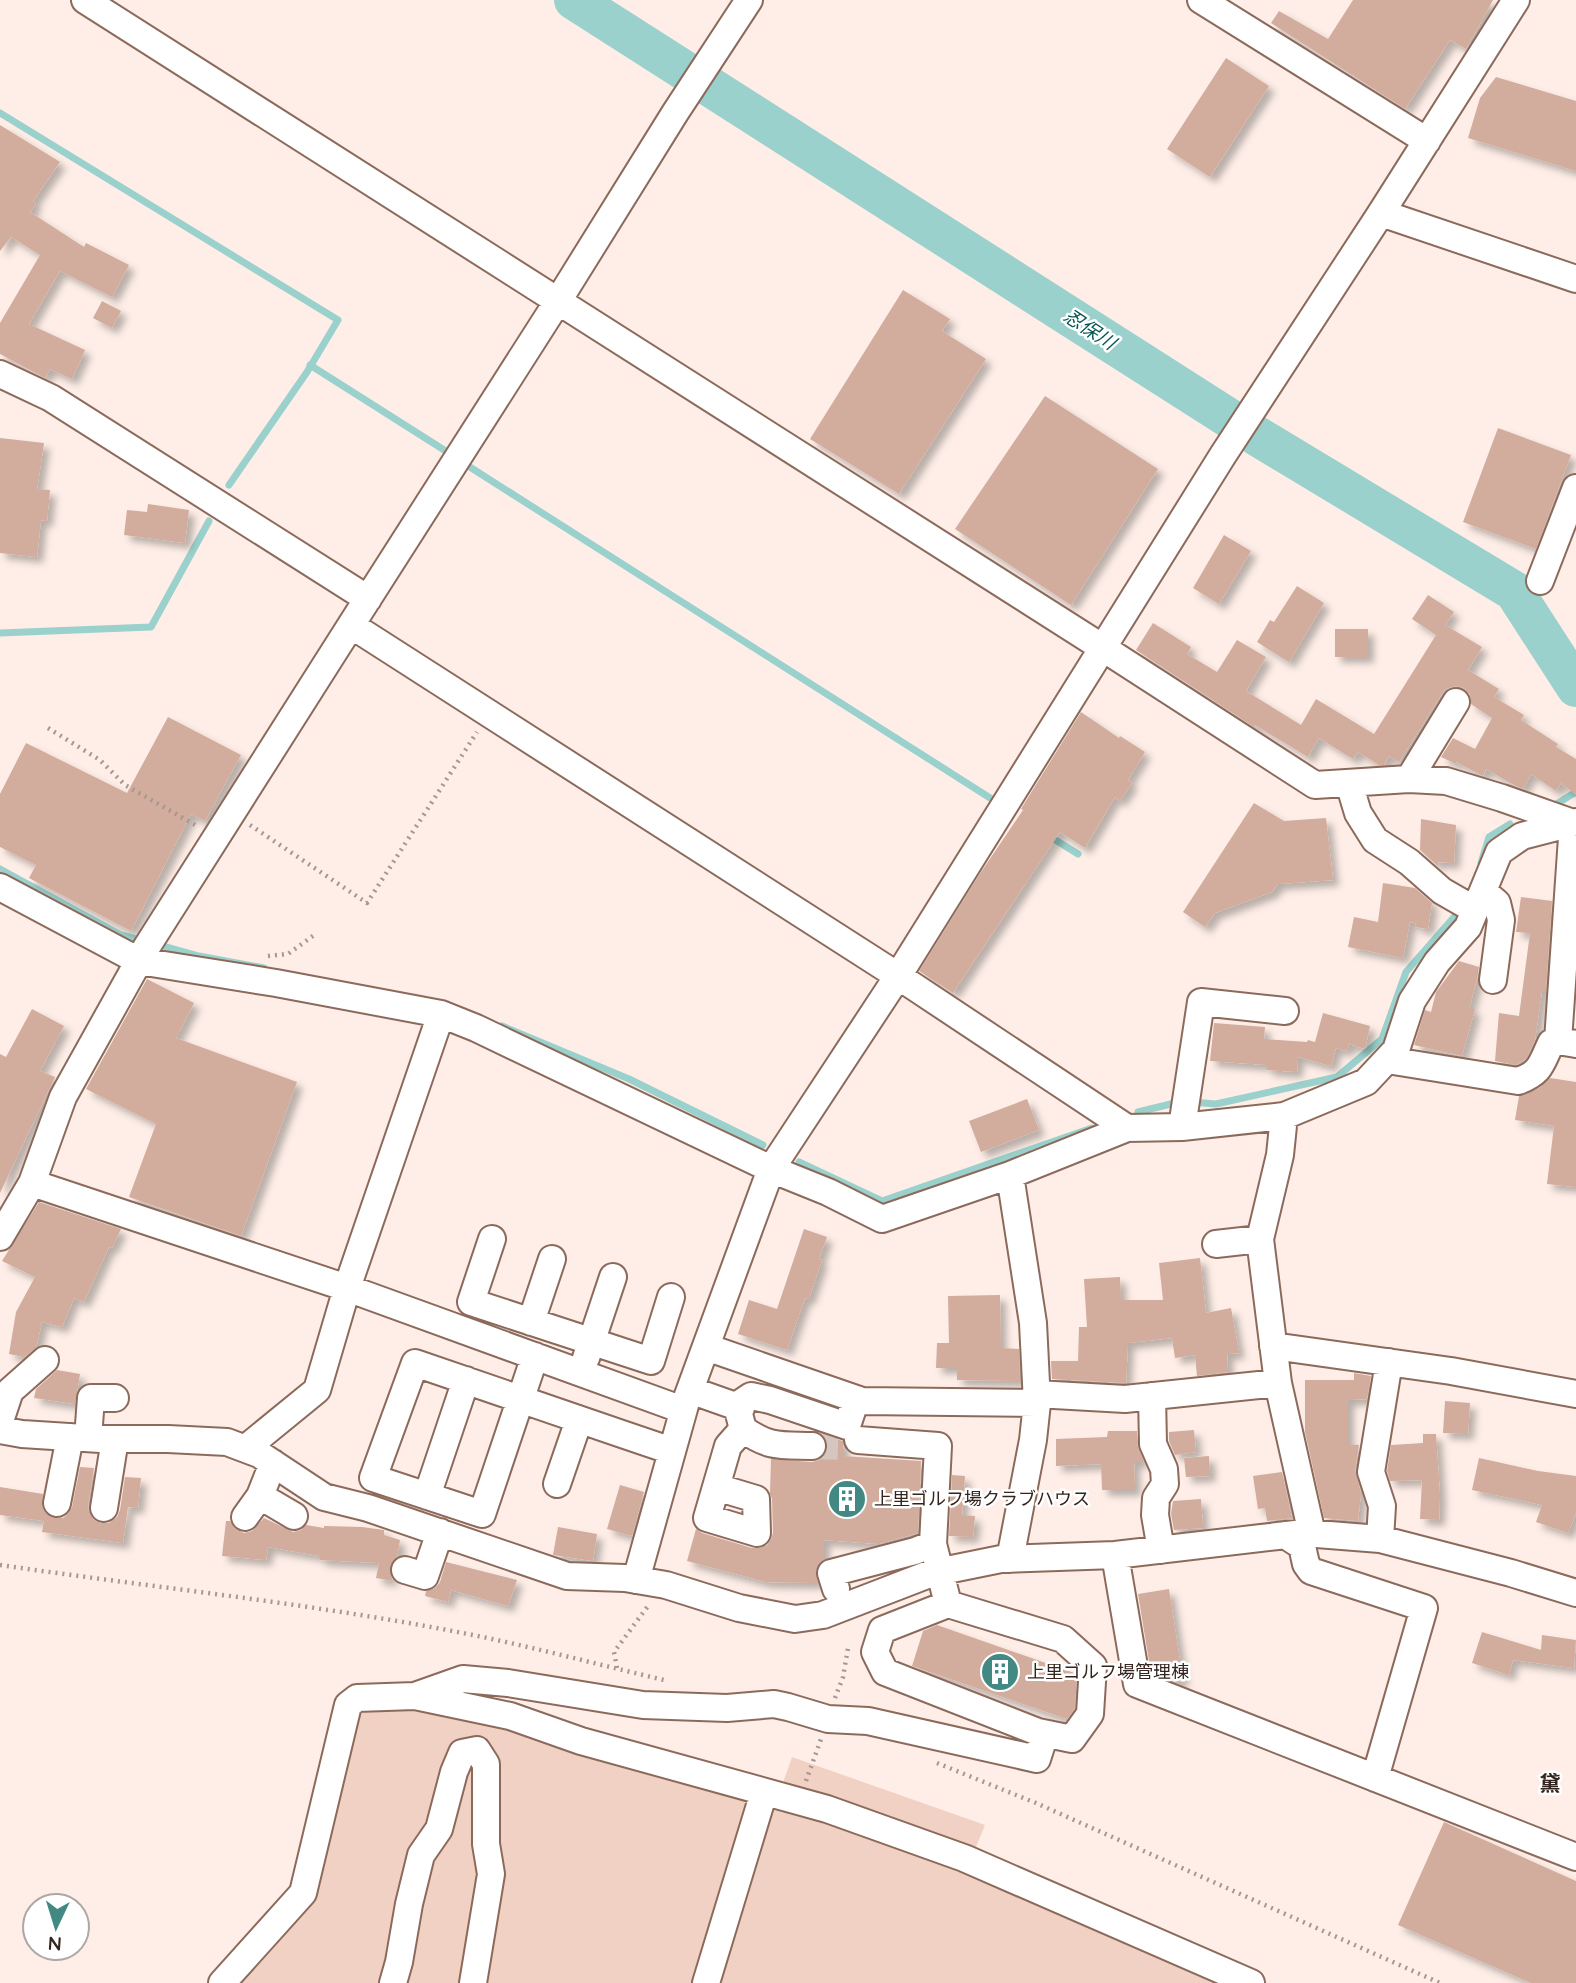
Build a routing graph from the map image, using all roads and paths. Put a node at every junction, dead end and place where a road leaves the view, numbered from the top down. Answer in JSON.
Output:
{"nodes":[{"id":1,"x":85,"y":0,"type":"edge"},
{"id":2,"x":749,"y":0,"type":"edge"},
{"id":3,"x":1201,"y":0,"type":"edge"},
{"id":4,"x":1516,"y":0,"type":"edge"},
{"id":5,"x":1427,"y":141,"type":"junction"},
{"id":6,"x":1381,"y":213,"type":"junction"},
{"id":7,"x":1576,"y":279,"type":"edge"},
{"id":8,"x":558,"y":301,"type":"junction"},
{"id":9,"x":0,"y":374,"type":"edge"},
{"id":10,"x":1576,"y":488,"type":"edge"},
{"id":11,"x":1540,"y":581,"type":"dead end"},
{"id":12,"x":368,"y":598,"type":"junction"},
{"id":13,"x":351,"y":625,"type":"junction"},
{"id":14,"x":1103,"y":648,"type":"junction"},
{"id":15,"x":1456,"y":702,"type":"dead end"},
{"id":16,"x":480,"y":728,"type":"dead end"},
{"id":17,"x":48,"y":729,"type":"dead end"},
{"id":18,"x":1409,"y":779,"type":"junction"},
{"id":19,"x":1349,"y":783,"type":"junction"},
{"id":20,"x":232,"y":812,"type":"junction"},
{"id":21,"x":1574,"y":823,"type":"edge"},
{"id":22,"x":216,"y":837,"type":"junction"},
{"id":23,"x":0,"y":887,"type":"edge"},
{"id":24,"x":1480,"y":901,"type":"junction"},
{"id":25,"x":317,"y":933,"type":"dead end"},
{"id":26,"x":262,"y":956,"type":"dead end"},
{"id":27,"x":139,"y":961,"type":"junction"},
{"id":28,"x":898,"y":976,"type":"junction"},
{"id":29,"x":1493,"y":980,"type":"dead end"},
{"id":30,"x":1285,"y":1011,"type":"dead end"},
{"id":31,"x":441,"y":1014,"type":"junction"},
{"id":32,"x":1567,"y":1042,"type":"edge"},
{"id":33,"x":1387,"y":1060,"type":"junction"},
{"id":34,"x":1284,"y":1116,"type":"junction"},
{"id":35,"x":1182,"y":1127,"type":"junction"},
{"id":36,"x":1127,"y":1128,"type":"junction"},
{"id":37,"x":771,"y":1170,"type":"junction"},
{"id":38,"x":1010,"y":1175,"type":"junction"},
{"id":39,"x":32,"y":1183,"type":"junction"},
{"id":40,"x":0,"y":1237,"type":"edge"},
{"id":41,"x":492,"y":1239,"type":"dead end"},
{"id":42,"x":1260,"y":1239,"type":"junction"},
{"id":43,"x":1216,"y":1244,"type":"dead end"},
{"id":44,"x":552,"y":1259,"type":"dead end"},
{"id":45,"x":613,"y":1278,"type":"dead end"},
{"id":46,"x":347,"y":1288,"type":"junction"},
{"id":47,"x":671,"y":1297,"type":"dead end"},
{"id":48,"x":531,"y":1322,"type":"junction"},
{"id":49,"x":592,"y":1342,"type":"junction"},
{"id":50,"x":1273,"y":1346,"type":"junction"},
{"id":51,"x":706,"y":1347,"type":"junction"},
{"id":52,"x":535,"y":1356,"type":"junction"},
{"id":53,"x":45,"y":1360,"type":"dead end"},
{"id":54,"x":1389,"y":1362,"type":"junction"},
{"id":55,"x":582,"y":1373,"type":"junction"},
{"id":56,"x":466,"y":1380,"type":"junction"},
{"id":57,"x":1278,"y":1383,"type":"junction"},
{"id":58,"x":1576,"y":1394,"type":"edge"},
{"id":59,"x":1152,"y":1396,"type":"junction"},
{"id":60,"x":116,"y":1398,"type":"dead end"},
{"id":61,"x":520,"y":1399,"type":"junction"},
{"id":62,"x":856,"y":1399,"type":"junction"},
{"id":63,"x":1037,"y":1399,"type":"junction"},
{"id":64,"x":687,"y":1400,"type":"junction"},
{"id":65,"x":742,"y":1419,"type":"junction"},
{"id":66,"x":579,"y":1420,"type":"junction"},
{"id":67,"x":0,"y":1430,"type":"edge"},
{"id":68,"x":79,"y":1437,"type":"junction"},
{"id":69,"x":849,"y":1438,"type":"junction"},
{"id":70,"x":115,"y":1439,"type":"junction"},
{"id":71,"x":811,"y":1446,"type":"tunnel mouth"},
{"id":72,"x":246,"y":1448,"type":"junction"},
{"id":73,"x":672,"y":1451,"type":"junction"},
{"id":74,"x":273,"y":1463,"type":"junction"},
{"id":75,"x":556,"y":1484,"type":"dead end"},
{"id":76,"x":716,"y":1487,"type":"dead end"},
{"id":77,"x":427,"y":1496,"type":"junction"},
{"id":78,"x":57,"y":1503,"type":"dead end"},
{"id":79,"x":104,"y":1508,"type":"dead end"},
{"id":80,"x":294,"y":1516,"type":"dead end"},
{"id":81,"x":440,"y":1532,"type":"junction"},
{"id":82,"x":1312,"y":1534,"type":"junction"},
{"id":83,"x":1285,"y":1535,"type":"junction"},
{"id":84,"x":1380,"y":1539,"type":"junction"},
{"id":85,"x":933,"y":1544,"type":"junction"},
{"id":86,"x":1161,"y":1550,"type":"junction"},
{"id":87,"x":1115,"y":1555,"type":"junction"},
{"id":88,"x":1010,"y":1559,"type":"junction"},
{"id":89,"x":0,"y":1565,"type":"edge"},
{"id":90,"x":404,"y":1570,"type":"dead end"},
{"id":91,"x":939,"y":1571,"type":"junction"},
{"id":92,"x":636,"y":1580,"type":"junction"},
{"id":93,"x":666,"y":1585,"type":"junction"},
{"id":94,"x":836,"y":1589,"type":"dead end"},
{"id":95,"x":1576,"y":1593,"type":"edge"},
{"id":96,"x":948,"y":1604,"type":"junction"},
{"id":97,"x":617,"y":1668,"type":"junction"},
{"id":98,"x":668,"y":1681,"type":"dead end"},
{"id":99,"x":415,"y":1696,"type":"junction"},
{"id":100,"x":1045,"y":1734,"type":"junction"},
{"id":101,"x":926,"y":1758,"type":"dead end"},
{"id":102,"x":1375,"y":1778,"type":"junction"},
{"id":103,"x":764,"y":1791,"type":"junction"},
{"id":104,"x":1576,"y":1857,"type":"edge"},
{"id":105,"x":222,"y":1983,"type":"edge"},
{"id":106,"x":393,"y":1983,"type":"edge"},
{"id":107,"x":473,"y":1983,"type":"edge"},
{"id":108,"x":706,"y":1983,"type":"edge"},
{"id":109,"x":1251,"y":1983,"type":"edge"},
{"id":110,"x":1440,"y":1983,"type":"edge"}],
"edges":[{"from":1,"to":8,"type":"street"},
{"from":2,"to":8,"type":"street"},
{"from":3,"to":5,"type":"street"},
{"from":4,"to":5,"type":"street"},
{"from":5,"to":6,"type":"street"},
{"from":6,"to":7,"type":"street"},
{"from":6,"to":14,"type":"street"},
{"from":8,"to":12,"type":"street"},
{"from":8,"to":14,"type":"street"},
{"from":9,"to":12,"type":"street"},
{"from":10,"to":11,"type":"street"},
{"from":12,"to":13,"type":"street"},
{"from":13,"to":20,"type":"street"},
{"from":13,"to":28,"type":"street"},
{"from":14,"to":19,"type":"street"},
{"from":14,"to":28,"type":"street"},
{"from":15,"to":18,"type":"street"},
{"from":16,"to":20,"type":"path"},
{"from":17,"to":22,"type":"path"},
{"from":18,"to":19,"type":"street"},
{"from":18,"to":21,"type":"street"},
{"from":19,"to":24,"type":"street"},
{"from":20,"to":22,"type":"street"},
{"from":21,"to":24,"type":"street"},
{"from":21,"to":32,"type":"street"},
{"from":22,"to":27,"type":"street"},
{"from":23,"to":27,"type":"street"},
{"from":24,"to":29,"type":"street"},
{"from":24,"to":33,"type":"street"},
{"from":25,"to":26,"type":"path"},
{"from":27,"to":31,"type":"street"},
{"from":27,"to":39,"type":"street"},
{"from":28,"to":36,"type":"street"},
{"from":28,"to":37,"type":"street"},
{"from":30,"to":35,"type":"street"},
{"from":31,"to":37,"type":"street"},
{"from":31,"to":46,"type":"street"},
{"from":32,"to":33,"type":"street"},
{"from":33,"to":34,"type":"street"},
{"from":34,"to":35,"type":"street"},
{"from":34,"to":42,"type":"street"},
{"from":35,"to":36,"type":"street"},
{"from":36,"to":38,"type":"street"},
{"from":37,"to":38,"type":"street"},
{"from":37,"to":51,"type":"street"},
{"from":38,"to":63,"type":"street"},
{"from":39,"to":40,"type":"street"},
{"from":39,"to":46,"type":"street"},
{"from":41,"to":48,"type":"street"},
{"from":42,"to":43,"type":"street"},
{"from":42,"to":50,"type":"street"},
{"from":44,"to":48,"type":"street"},
{"from":45,"to":49,"type":"street"},
{"from":46,"to":52,"type":"street"},
{"from":46,"to":72,"type":"street"},
{"from":47,"to":49,"type":"street"},
{"from":48,"to":49,"type":"street"},
{"from":49,"to":55,"type":"street"},
{"from":50,"to":54,"type":"street"},
{"from":50,"to":57,"type":"street"},
{"from":51,"to":62,"type":"street"},
{"from":51,"to":64,"type":"street"},
{"from":52,"to":55,"type":"street"},
{"from":52,"to":61,"type":"street"},
{"from":53,"to":67,"type":"street"},
{"from":54,"to":58,"type":"street"},
{"from":54,"to":84,"type":"street"},
{"from":55,"to":64,"type":"street"},
{"from":56,"to":61,"type":"street"},
{"from":56,"to":77,"type":"street"},
{"from":56,"to":77,"type":"street"},
{"from":57,"to":59,"type":"street"},
{"from":57,"to":82,"type":"street"},
{"from":59,"to":63,"type":"street"},
{"from":59,"to":86,"type":"street"},
{"from":60,"to":68,"type":"street"},
{"from":61,"to":66,"type":"street"},
{"from":61,"to":77,"type":"street"},
{"from":62,"to":63,"type":"street"},
{"from":62,"to":69,"type":"street"},
{"from":63,"to":88,"type":"street"},
{"from":64,"to":65,"type":"street"},
{"from":64,"to":73,"type":"street"},
{"from":65,"to":69,"type":"street"},
{"from":65,"to":71,"type":"street"},
{"from":65,"to":76,"type":"street"},
{"from":66,"to":73,"type":"street"},
{"from":66,"to":75,"type":"street"},
{"from":67,"to":68,"type":"street"},
{"from":68,"to":70,"type":"street"},
{"from":68,"to":78,"type":"street"},
{"from":69,"to":85,"type":"street"},
{"from":70,"to":72,"type":"street"},
{"from":70,"to":79,"type":"street"},
{"from":72,"to":74,"type":"street"},
{"from":73,"to":92,"type":"street"},
{"from":74,"to":80,"type":"street"},
{"from":74,"to":81,"type":"street"},
{"from":81,"to":90,"type":"street"},
{"from":81,"to":92,"type":"street"},
{"from":82,"to":83,"type":"street"},
{"from":82,"to":84,"type":"street"},
{"from":83,"to":86,"type":"street"},
{"from":83,"to":102,"type":"street"},
{"from":84,"to":95,"type":"street"},
{"from":85,"to":91,"type":"street"},
{"from":85,"to":94,"type":"street"},
{"from":86,"to":87,"type":"street"},
{"from":87,"to":88,"type":"street"},
{"from":87,"to":102,"type":"street"},
{"from":88,"to":91,"type":"street"},
{"from":89,"to":97,"type":"path"},
{"from":91,"to":93,"type":"street"},
{"from":91,"to":96,"type":"street"},
{"from":92,"to":93,"type":"street"},
{"from":93,"to":97,"type":"path"},
{"from":96,"to":100,"type":"street"},
{"from":96,"to":100,"type":"street"},
{"from":97,"to":98,"type":"path"},
{"from":99,"to":100,"type":"street"},
{"from":99,"to":103,"type":"street"},
{"from":99,"to":105,"type":"street"},
{"from":101,"to":110,"type":"path"},
{"from":102,"to":104,"type":"street"},
{"from":103,"to":108,"type":"street"},
{"from":103,"to":109,"type":"street"},
{"from":106,"to":107,"type":"street"}]}
